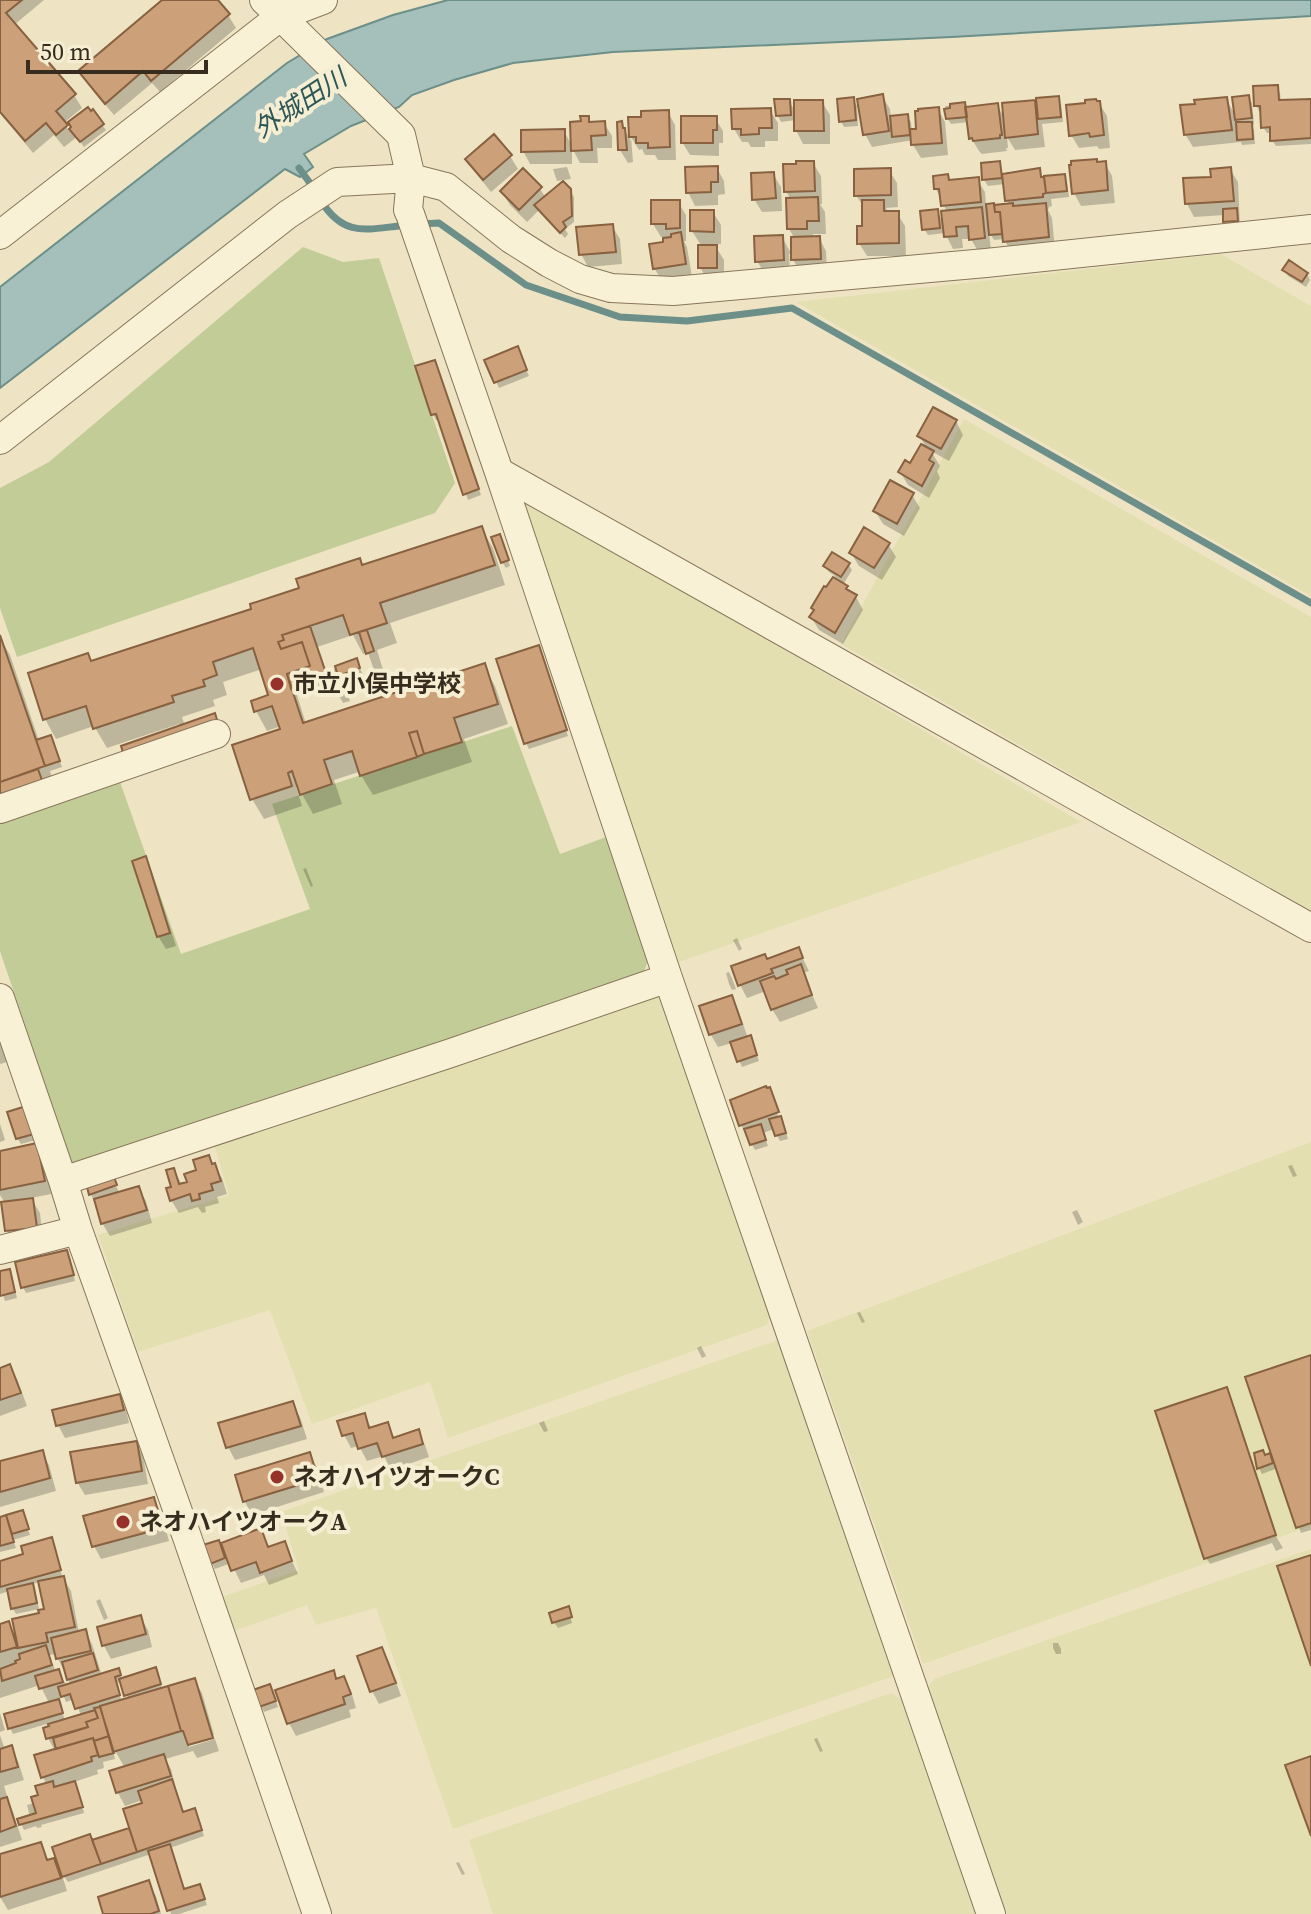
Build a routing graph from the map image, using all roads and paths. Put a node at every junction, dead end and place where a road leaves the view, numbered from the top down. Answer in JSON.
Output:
{"nodes":[{"id":1,"x":323,"y":0,"type":"edge"},
{"id":2,"x":280,"y":15,"type":"edge"},
{"id":3,"x":411,"y":178,"type":"junction"},
{"id":4,"x":1311,"y":229,"type":"edge"},
{"id":5,"x":0,"y":235,"type":"edge"},
{"id":6,"x":0,"y":440,"type":"edge"},
{"id":7,"x":499,"y":472,"type":"junction"},
{"id":8,"x":216,"y":734,"type":"dead end"},
{"id":9,"x":0,"y":809,"type":"edge"},
{"id":10,"x":1311,"y":928,"type":"edge"},
{"id":11,"x":668,"y":978,"type":"junction"},
{"id":12,"x":0,"y":998,"type":"edge"},
{"id":13,"x":63,"y":1181,"type":"junction"},
{"id":14,"x":78,"y":1230,"type":"junction"},
{"id":15,"x":0,"y":1250,"type":"edge"},
{"id":16,"x":307,"y":1909,"type":"edge"},
{"id":17,"x":991,"y":1914,"type":"edge"}],
"edges":[{"from":1,"to":2,"type":"street"},
{"from":2,"to":3,"type":"street"},
{"from":2,"to":5,"type":"street"},
{"from":3,"to":4,"type":"street"},
{"from":3,"to":6,"type":"street"},
{"from":3,"to":7,"type":"street"},
{"from":7,"to":10,"type":"street"},
{"from":7,"to":11,"type":"street"},
{"from":8,"to":9,"type":"street"},
{"from":11,"to":13,"type":"street"},
{"from":11,"to":17,"type":"street"},
{"from":12,"to":13,"type":"street"},
{"from":13,"to":14,"type":"street"},
{"from":14,"to":15,"type":"street"},
{"from":14,"to":16,"type":"street"}]}
